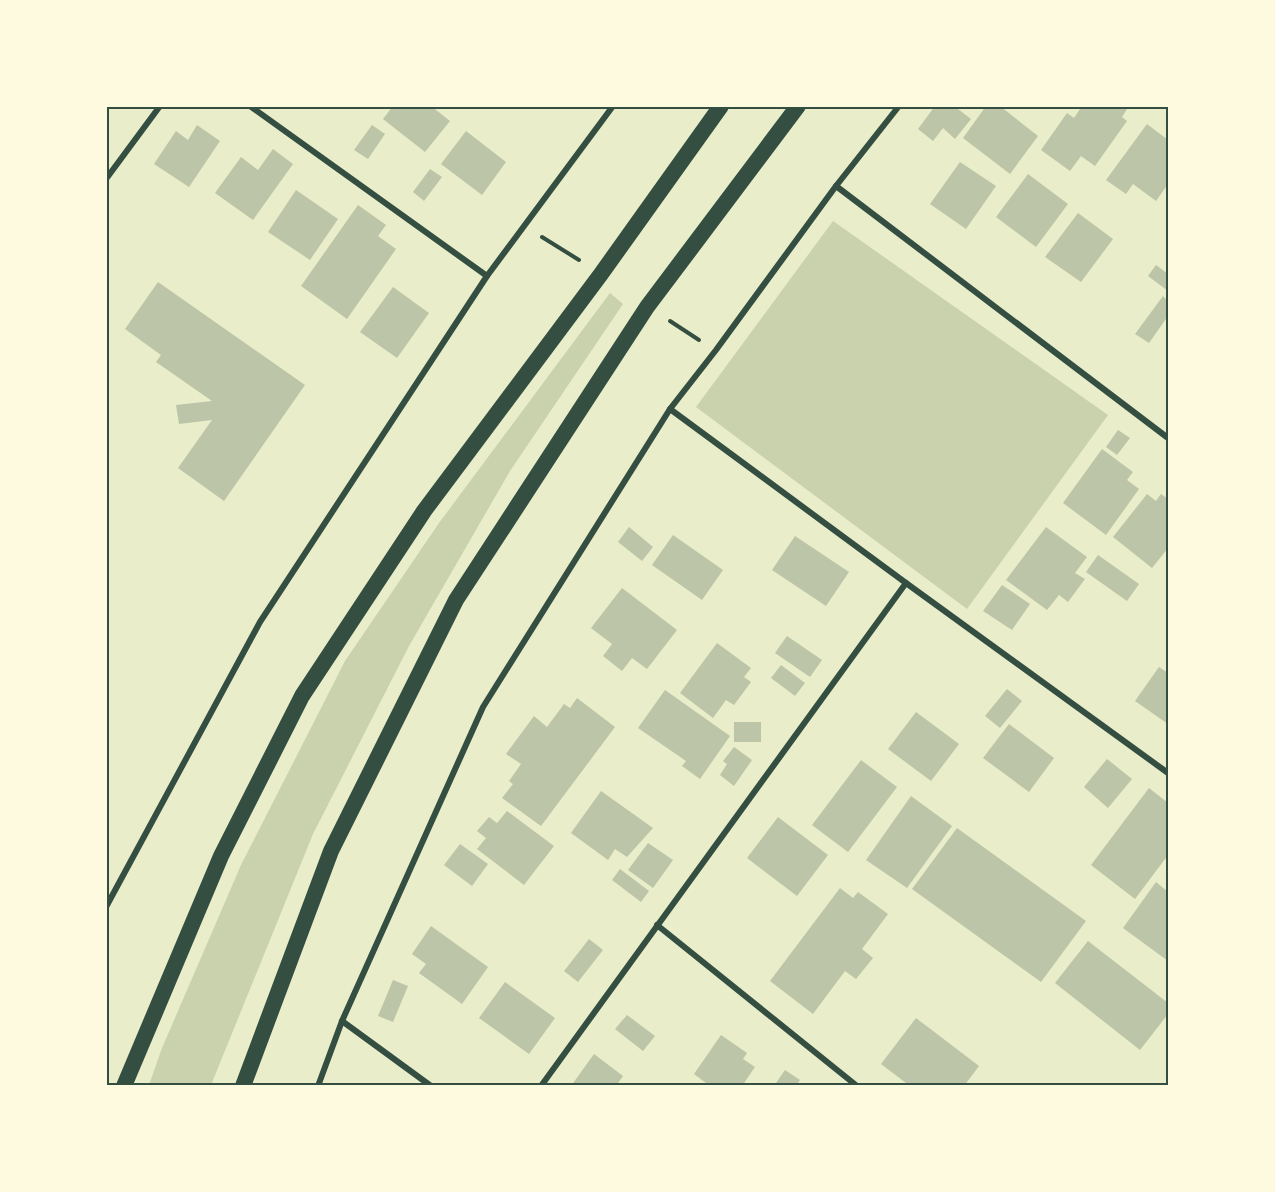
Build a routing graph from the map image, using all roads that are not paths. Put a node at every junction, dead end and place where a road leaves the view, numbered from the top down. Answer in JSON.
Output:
{"nodes":[{"id":1,"x":160,"y":106,"type":"edge"},
{"id":2,"x":250,"y":106,"type":"edge"},
{"id":3,"x":613,"y":106,"type":"edge"},
{"id":4,"x":721,"y":106,"type":"edge"},
{"id":5,"x":798,"y":106,"type":"edge"},
{"id":6,"x":899,"y":106,"type":"edge"},
{"id":7,"x":106,"y":179,"type":"edge"},
{"id":8,"x":836,"y":186,"type":"junction"},
{"id":9,"x":487,"y":276,"type":"junction"},
{"id":10,"x":670,"y":409,"type":"junction"},
{"id":11,"x":1168,"y":438,"type":"edge"},
{"id":12,"x":906,"y":583,"type":"junction"},
{"id":13,"x":1168,"y":773,"type":"edge"},
{"id":14,"x":106,"y":907,"type":"edge"},
{"id":15,"x":657,"y":925,"type":"junction"},
{"id":16,"x":342,"y":1021,"type":"junction"},
{"id":17,"x":124,"y":1086,"type":"edge"},
{"id":18,"x":243,"y":1086,"type":"edge"},
{"id":19,"x":318,"y":1086,"type":"edge"},
{"id":20,"x":431,"y":1086,"type":"edge"},
{"id":21,"x":541,"y":1086,"type":"edge"},
{"id":22,"x":857,"y":1086,"type":"edge"}],
"edges":[{"from":1,"to":7,"type":"street"},
{"from":2,"to":9,"type":"street"},
{"from":3,"to":9,"type":"street"},
{"from":4,"to":17,"type":"highway"},
{"from":5,"to":18,"type":"highway"},
{"from":6,"to":8,"type":"street"},
{"from":8,"to":10,"type":"street"},
{"from":8,"to":11,"type":"street"},
{"from":9,"to":14,"type":"street"},
{"from":10,"to":12,"type":"street"},
{"from":10,"to":16,"type":"street"},
{"from":12,"to":13,"type":"street"},
{"from":12,"to":15,"type":"street"},
{"from":15,"to":21,"type":"street"},
{"from":15,"to":22,"type":"street"},
{"from":16,"to":19,"type":"street"},
{"from":16,"to":20,"type":"street"}]}
